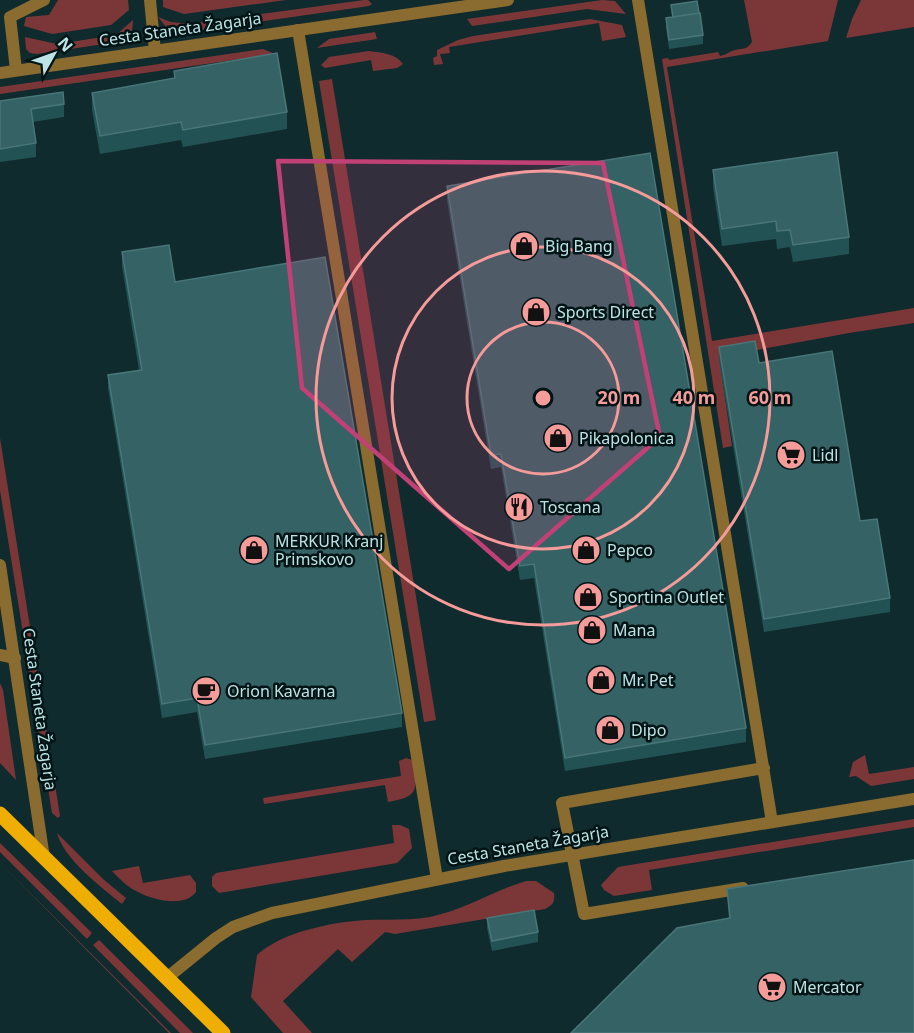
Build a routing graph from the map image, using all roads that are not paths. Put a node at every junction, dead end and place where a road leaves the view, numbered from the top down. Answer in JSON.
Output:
{"nodes":[{"id":1,"x":44,"y":0,"type":"edge"},
{"id":2,"x":150,"y":0,"type":"edge"},
{"id":3,"x":508,"y":0,"type":"edge"},
{"id":4,"x":638,"y":0,"type":"edge"},
{"id":5,"x":298,"y":30,"type":"junction"},
{"id":6,"x":155,"y":51,"type":"junction"},
{"id":7,"x":16,"y":70,"type":"junction"},
{"id":8,"x":0,"y":73,"type":"edge"},
{"id":9,"x":0,"y":565,"type":"edge"},
{"id":10,"x":0,"y":655,"type":"edge"},
{"id":11,"x":15,"y":658,"type":"junction"},
{"id":12,"x":764,"y":768,"type":"junction"},
{"id":13,"x":914,"y":799,"type":"edge"},
{"id":14,"x":0,"y":814,"type":"edge"},
{"id":15,"x":772,"y":822,"type":"junction"},
{"id":16,"x":573,"y":855,"type":"junction"},
{"id":17,"x":44,"y":858,"type":"junction"},
{"id":18,"x":437,"y":879,"type":"junction"},
{"id":19,"x":760,"y":885,"type":"edge"},
{"id":20,"x":168,"y":977,"type":"junction"},
{"id":21,"x":223,"y":1033,"type":"edge"}],
"edges":[{"from":1,"to":7,"type":"street"},
{"from":2,"to":6,"type":"street"},
{"from":3,"to":5,"type":"street","name":"Cesta Staneta Žagarja"},
{"from":4,"to":12,"type":"street"},
{"from":5,"to":6,"type":"street","name":"Cesta Staneta Žagarja"},
{"from":5,"to":18,"type":"street"},
{"from":6,"to":7,"type":"street","name":"Cesta Staneta Žagarja"},
{"from":7,"to":8,"type":"street","name":"Cesta Staneta Žagarja"},
{"from":9,"to":11,"type":"street","name":"Cesta Staneta Žagarja"},
{"from":10,"to":11,"type":"street"},
{"from":11,"to":17,"type":"street","name":"Cesta Staneta Žagarja"},
{"from":12,"to":15,"type":"street"},
{"from":12,"to":16,"type":"street"},
{"from":13,"to":15,"type":"street","name":"Cesta Staneta Žagarja"},
{"from":14,"to":17,"type":"main road"},
{"from":15,"to":16,"type":"street","name":"Cesta Staneta Žagarja"},
{"from":16,"to":18,"type":"street","name":"Cesta Staneta Žagarja"},
{"from":16,"to":19,"type":"street"},
{"from":17,"to":20,"type":"main road"},
{"from":18,"to":20,"type":"street","name":"Cesta Staneta Žagarja"},
{"from":20,"to":21,"type":"main road"}]}
